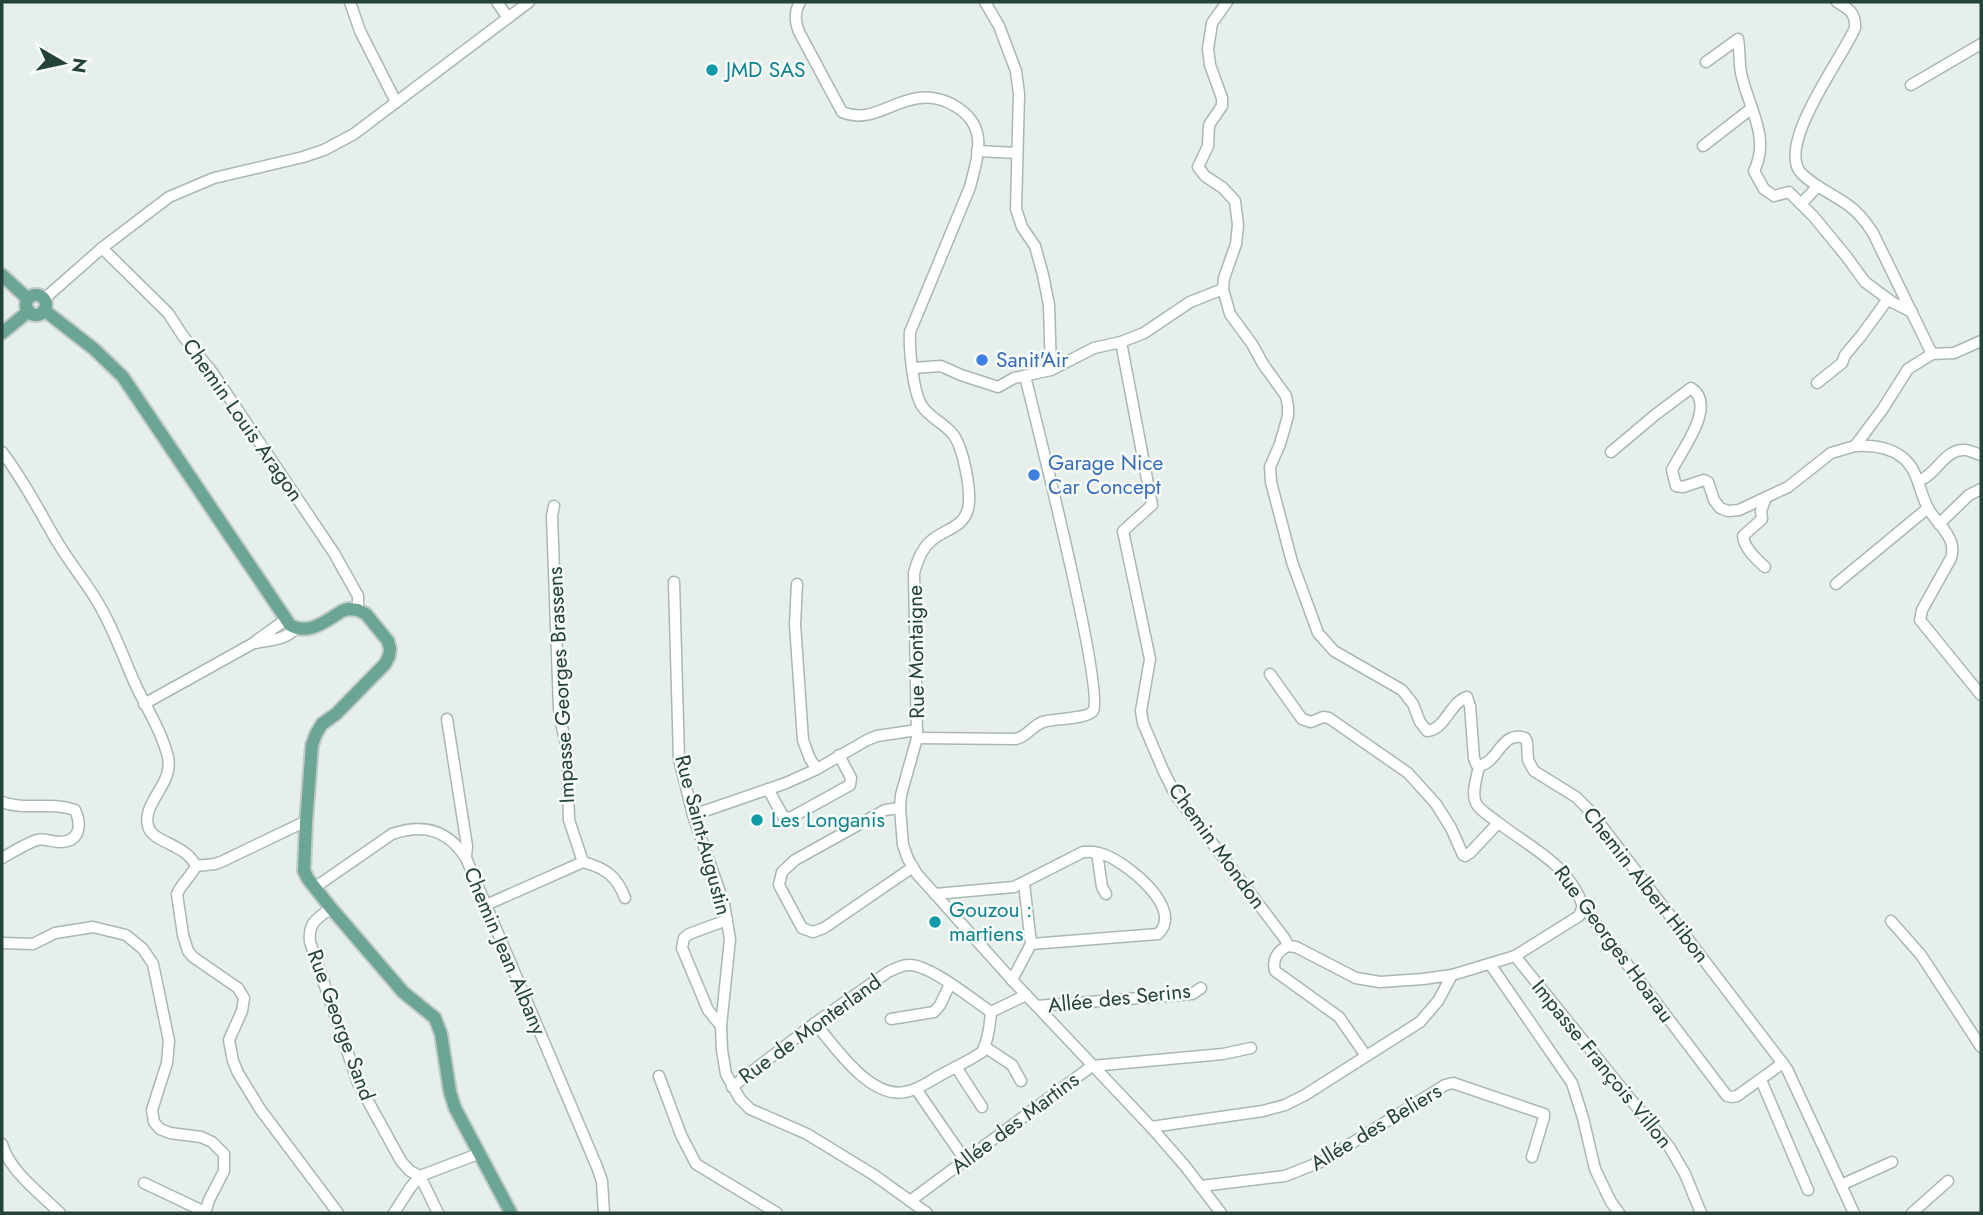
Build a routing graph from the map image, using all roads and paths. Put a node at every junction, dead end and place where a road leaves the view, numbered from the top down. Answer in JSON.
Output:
{"nodes":[{"id":1,"x":350,"y":2,"type":"edge"},
{"id":2,"x":497,"y":2,"type":"edge"},
{"id":3,"x":529,"y":2,"type":"edge"},
{"id":4,"x":800,"y":2,"type":"edge"},
{"id":5,"x":985,"y":2,"type":"edge"},
{"id":6,"x":1227,"y":2,"type":"edge"},
{"id":7,"x":1837,"y":2,"type":"edge"},
{"id":8,"x":508,"y":18,"type":"junction"},
{"id":9,"x":1981,"y":44,"type":"edge"},
{"id":10,"x":1706,"y":62,"type":"dead end"},
{"id":11,"x":1911,"y":85,"type":"dead end"},
{"id":12,"x":396,"y":102,"type":"junction"},
{"id":13,"x":1752,"y":108,"type":"junction"},
{"id":14,"x":1703,"y":146,"type":"dead end"},
{"id":15,"x":977,"y":151,"type":"junction"},
{"id":16,"x":1017,"y":153,"type":"junction"},
{"id":17,"x":1818,"y":186,"type":"junction"},
{"id":18,"x":1801,"y":204,"type":"junction"},
{"id":19,"x":102,"y":247,"type":"junction"},
{"id":20,"x":2,"y":275,"type":"edge"},
{"id":21,"x":1223,"y":289,"type":"junction"},
{"id":22,"x":1888,"y":299,"type":"junction"},
{"id":23,"x":44,"y":304,"type":"junction"},
{"id":24,"x":28,"y":305,"type":"junction"},
{"id":25,"x":1912,"y":312,"type":"junction"},
{"id":26,"x":2,"y":333,"type":"edge"},
{"id":27,"x":1981,"y":341,"type":"edge"},
{"id":28,"x":1121,"y":342,"type":"junction"},
{"id":29,"x":1933,"y":354,"type":"junction"},
{"id":30,"x":913,"y":368,"type":"junction"},
{"id":31,"x":1051,"y":370,"type":"junction"},
{"id":32,"x":1025,"y":376,"type":"junction"},
{"id":33,"x":1816,"y":383,"type":"dead end"},
{"id":34,"x":1855,"y":446,"type":"junction"},
{"id":35,"x":2,"y":452,"type":"edge"},
{"id":36,"x":1612,"y":452,"type":"dead end"},
{"id":37,"x":1981,"y":455,"type":"edge"},
{"id":38,"x":1918,"y":481,"type":"junction"},
{"id":39,"x":1981,"y":489,"type":"edge"},
{"id":40,"x":1766,"y":497,"type":"junction"},
{"id":41,"x":554,"y":506,"type":"dead end"},
{"id":42,"x":1928,"y":508,"type":"junction"},
{"id":43,"x":1939,"y":523,"type":"junction"},
{"id":44,"x":1765,"y":567,"type":"dead end"},
{"id":45,"x":674,"y":582,"type":"dead end"},
{"id":46,"x":797,"y":584,"type":"dead end"},
{"id":47,"x":1836,"y":584,"type":"dead end"},
{"id":48,"x":358,"y":610,"type":"junction"},
{"id":49,"x":285,"y":620,"type":"junction"},
{"id":50,"x":296,"y":628,"type":"junction"},
{"id":51,"x":252,"y":644,"type":"junction"},
{"id":52,"x":1270,"y":674,"type":"dead end"},
{"id":53,"x":1981,"y":695,"type":"edge"},
{"id":54,"x":145,"y":704,"type":"junction"},
{"id":55,"x":447,"y":719,"type":"dead end"},
{"id":56,"x":917,"y":734,"type":"junction"},
{"id":57,"x":839,"y":755,"type":"junction"},
{"id":58,"x":1479,"y":766,"type":"junction"},
{"id":59,"x":817,"y":769,"type":"junction"},
{"id":60,"x":768,"y":789,"type":"junction"},
{"id":61,"x":2,"y":802,"type":"edge"},
{"id":62,"x":900,"y":808,"type":"junction"},
{"id":63,"x":693,"y":815,"type":"junction"},
{"id":64,"x":306,"y":823,"type":"junction"},
{"id":65,"x":1498,"y":823,"type":"junction"},
{"id":66,"x":1097,"y":853,"type":"junction"},
{"id":67,"x":2,"y":858,"type":"edge"},
{"id":68,"x":466,"y":858,"type":"junction"},
{"id":69,"x":583,"y":862,"type":"junction"},
{"id":70,"x":196,"y":866,"type":"junction"},
{"id":71,"x":913,"y":867,"type":"junction"},
{"id":72,"x":1024,"y":883,"type":"junction"},
{"id":73,"x":314,"y":888,"type":"junction"},
{"id":74,"x":935,"y":894,"type":"junction"},
{"id":75,"x":1106,"y":894,"type":"dead end"},
{"id":76,"x":625,"y":898,"type":"dead end"},
{"id":77,"x":486,"y":905,"type":"junction"},
{"id":78,"x":1583,"y":906,"type":"junction"},
{"id":79,"x":331,"y":908,"type":"junction"},
{"id":80,"x":727,"y":920,"type":"junction"},
{"id":81,"x":1891,"y":920,"type":"dead end"},
{"id":82,"x":2,"y":943,"type":"edge"},
{"id":83,"x":1031,"y":944,"type":"junction"},
{"id":84,"x":1288,"y":946,"type":"junction"},
{"id":85,"x":1515,"y":956,"type":"junction"},
{"id":86,"x":1490,"y":964,"type":"junction"},
{"id":87,"x":1452,"y":975,"type":"junction"},
{"id":88,"x":1012,"y":980,"type":"junction"},
{"id":89,"x":950,"y":984,"type":"junction"},
{"id":90,"x":1201,"y":988,"type":"dead end"},
{"id":91,"x":1026,"y":995,"type":"junction"},
{"id":92,"x":1037,"y":1006,"type":"junction"},
{"id":93,"x":991,"y":1012,"type":"junction"},
{"id":94,"x":891,"y":1019,"type":"dead end"},
{"id":95,"x":815,"y":1023,"type":"junction"},
{"id":96,"x":721,"y":1026,"type":"junction"},
{"id":97,"x":985,"y":1047,"type":"junction"},
{"id":98,"x":1981,"y":1047,"type":"edge"},
{"id":99,"x":1251,"y":1048,"type":"dead end"},
{"id":100,"x":1366,"y":1056,"type":"junction"},
{"id":101,"x":1783,"y":1063,"type":"junction"},
{"id":102,"x":1092,"y":1066,"type":"junction"},
{"id":103,"x":956,"y":1067,"type":"junction"},
{"id":104,"x":659,"y":1076,"type":"dead end"},
{"id":105,"x":1761,"y":1080,"type":"junction"},
{"id":106,"x":1021,"y":1081,"type":"dead end"},
{"id":107,"x":732,"y":1087,"type":"junction"},
{"id":108,"x":916,"y":1089,"type":"junction"},
{"id":109,"x":982,"y":1107,"type":"dead end"},
{"id":110,"x":1151,"y":1127,"type":"junction"},
{"id":111,"x":2,"y":1144,"type":"edge"},
{"id":112,"x":478,"y":1154,"type":"junction"},
{"id":113,"x":4,"y":1156,"type":"edge"},
{"id":114,"x":1532,"y":1157,"type":"dead end"},
{"id":115,"x":965,"y":1160,"type":"junction"},
{"id":116,"x":1892,"y":1162,"type":"dead end"},
{"id":117,"x":421,"y":1176,"type":"junction"},
{"id":118,"x":1948,"y":1181,"type":"dead end"},
{"id":119,"x":144,"y":1183,"type":"dead end"},
{"id":120,"x":1841,"y":1185,"type":"junction"},
{"id":121,"x":1201,"y":1186,"type":"junction"},
{"id":122,"x":1808,"y":1190,"type":"dead end"},
{"id":123,"x":910,"y":1201,"type":"junction"},
{"id":124,"x":60,"y":1213,"type":"edge"},
{"id":125,"x":205,"y":1213,"type":"edge"},
{"id":126,"x":338,"y":1213,"type":"edge"},
{"id":127,"x":394,"y":1213,"type":"edge"},
{"id":128,"x":438,"y":1213,"type":"edge"},
{"id":129,"x":512,"y":1213,"type":"edge"},
{"id":130,"x":604,"y":1213,"type":"edge"},
{"id":131,"x":777,"y":1213,"type":"edge"},
{"id":132,"x":927,"y":1213,"type":"edge"},
{"id":133,"x":1221,"y":1213,"type":"edge"},
{"id":134,"x":1619,"y":1213,"type":"edge"},
{"id":135,"x":1701,"y":1213,"type":"edge"},
{"id":136,"x":1854,"y":1213,"type":"edge"},
{"id":137,"x":1912,"y":1213,"type":"edge"}],
"edges":[{"from":1,"to":12,"type":"street"},
{"from":2,"to":8,"type":"street"},
{"from":3,"to":8,"type":"street"},
{"from":4,"to":15,"type":"street","name":"Rue Montaigne"},
{"from":5,"to":16,"type":"street"},
{"from":6,"to":21,"type":"street"},
{"from":7,"to":17,"type":"street"},
{"from":8,"to":12,"type":"street"},
{"from":9,"to":11,"type":"street"},
{"from":10,"to":13,"type":"street"},
{"from":12,"to":19,"type":"street"},
{"from":13,"to":14,"type":"street"},
{"from":13,"to":18,"type":"street"},
{"from":15,"to":16,"type":"street"},
{"from":15,"to":30,"type":"street","name":"Rue Montaigne"},
{"from":16,"to":31,"type":"street"},
{"from":17,"to":18,"type":"street"},
{"from":17,"to":25,"type":"street"},
{"from":18,"to":22,"type":"street"},
{"from":19,"to":23,"type":"street"},
{"from":19,"to":48,"type":"street","name":"Chemin Louis Aragon"},
{"from":20,"to":24,"type":"main road"},
{"from":21,"to":28,"type":"street"},
{"from":21,"to":58,"type":"street"},
{"from":22,"to":25,"type":"street"},
{"from":22,"to":33,"type":"street"},
{"from":23,"to":24,"type":"main road"},
{"from":23,"to":49,"type":"main road"},
{"from":24,"to":26,"type":"main road"},
{"from":25,"to":29,"type":"street"},
{"from":27,"to":29,"type":"street"},
{"from":28,"to":31,"type":"street"},
{"from":28,"to":84,"type":"street","name":"Chemin Mondon"},
{"from":29,"to":34,"type":"street"},
{"from":30,"to":32,"type":"street"},
{"from":30,"to":56,"type":"street","name":"Rue Montaigne"},
{"from":31,"to":32,"type":"street"},
{"from":32,"to":56,"type":"street"},
{"from":34,"to":38,"type":"street"},
{"from":34,"to":40,"type":"street"},
{"from":35,"to":54,"type":"street"},
{"from":36,"to":40,"type":"street"},
{"from":37,"to":38,"type":"street"},
{"from":38,"to":42,"type":"street"},
{"from":39,"to":43,"type":"street"},
{"from":40,"to":44,"type":"street"},
{"from":41,"to":69,"type":"street","name":"Impasse Georges Brassens"},
{"from":42,"to":43,"type":"street"},
{"from":42,"to":47,"type":"street"},
{"from":43,"to":53,"type":"street"},
{"from":45,"to":63,"type":"street","name":"Rue Saint-Augustin"},
{"from":46,"to":59,"type":"street"},
{"from":48,"to":50,"type":"main road"},
{"from":48,"to":64,"type":"main road"},
{"from":49,"to":50,"type":"main road"},
{"from":49,"to":51,"type":"street"},
{"from":50,"to":51,"type":"street"},
{"from":51,"to":54,"type":"street"},
{"from":52,"to":65,"type":"street"},
{"from":54,"to":70,"type":"street"},
{"from":55,"to":68,"type":"street"},
{"from":56,"to":57,"type":"street"},
{"from":56,"to":62,"type":"street","name":"Rue Montaigne"},
{"from":57,"to":59,"type":"street"},
{"from":57,"to":60,"type":"street"},
{"from":58,"to":65,"type":"street","name":"Rue Georges Hoarau"},
{"from":58,"to":101,"type":"street","name":"Chemin Albert Hibon"},
{"from":59,"to":60,"type":"street"},
{"from":60,"to":63,"type":"street"},
{"from":61,"to":67,"type":"street"},
{"from":62,"to":71,"type":"street","name":"Rue Montaigne"},
{"from":62,"to":71,"type":"street"},
{"from":63,"to":80,"type":"street","name":"Rue Saint-Augustin"},
{"from":64,"to":70,"type":"street"},
{"from":64,"to":73,"type":"main road"},
{"from":65,"to":78,"type":"street","name":"Rue Georges Hoarau"},
{"from":66,"to":72,"type":"street"},
{"from":66,"to":75,"type":"street"},
{"from":66,"to":83,"type":"street"},
{"from":68,"to":73,"type":"street","name":"Chemin Jean Albany"},
{"from":68,"to":77,"type":"street","name":"Chemin Jean Albany"},
{"from":69,"to":76,"type":"street"},
{"from":69,"to":77,"type":"street"},
{"from":70,"to":126,"type":"street"},
{"from":71,"to":74,"type":"street","name":"Rue Montaigne"},
{"from":72,"to":74,"type":"street"},
{"from":72,"to":83,"type":"street"},
{"from":73,"to":79,"type":"main road"},
{"from":74,"to":88,"type":"street","name":"Rue Montaigne"},
{"from":77,"to":130,"type":"street","name":"Chemin Jean Albany"},
{"from":78,"to":85,"type":"street"},
{"from":78,"to":105,"type":"street","name":"Rue Georges Hoarau"},
{"from":79,"to":112,"type":"main road"},
{"from":79,"to":117,"type":"street","name":"Rue George Sand"},
{"from":80,"to":96,"type":"street","name":"Rue Saint-Augustin"},
{"from":80,"to":96,"type":"street"},
{"from":81,"to":98,"type":"street"},
{"from":82,"to":125,"type":"street"},
{"from":83,"to":88,"type":"street"},
{"from":84,"to":87,"type":"street"},
{"from":84,"to":100,"type":"street"},
{"from":85,"to":86,"type":"street"},
{"from":85,"to":135,"type":"street","name":"Impasse François Villon"},
{"from":86,"to":87,"type":"street"},
{"from":86,"to":134,"type":"street"},
{"from":87,"to":100,"type":"street"},
{"from":88,"to":91,"type":"street","name":"Rue Montaigne"},
{"from":89,"to":93,"type":"street","name":"Rue de Monterland"},
{"from":89,"to":94,"type":"street","name":"Rue de Monterland"},
{"from":89,"to":95,"type":"street","name":"Rue de Monterland"},
{"from":90,"to":92,"type":"street","name":"Allée des Serins"},
{"from":91,"to":92,"type":"street","name":"Rue Montaigne"},
{"from":91,"to":93,"type":"street"},
{"from":92,"to":102,"type":"street","name":"Rue Montaigne"},
{"from":93,"to":97,"type":"street"},
{"from":95,"to":107,"type":"street","name":"Rue de Monterland"},
{"from":95,"to":108,"type":"street"},
{"from":96,"to":107,"type":"street","name":"Rue Saint-Augustin"},
{"from":97,"to":103,"type":"street"},
{"from":97,"to":106,"type":"street"},
{"from":99,"to":102,"type":"street","name":"Allée des Martins"},
{"from":100,"to":110,"type":"street"},
{"from":101,"to":105,"type":"street"},
{"from":101,"to":120,"type":"street","name":"Chemin Albert Hibon"},
{"from":102,"to":110,"type":"street","name":"Rue Montaigne"},
{"from":102,"to":115,"type":"street","name":"Allée des Martins"},
{"from":103,"to":108,"type":"street"},
{"from":103,"to":109,"type":"street"},
{"from":104,"to":131,"type":"street"},
{"from":105,"to":122,"type":"street"},
{"from":107,"to":123,"type":"street","name":"Rue de Monterland"},
{"from":108,"to":115,"type":"street"},
{"from":110,"to":121,"type":"street","name":"Rue Montaigne"},
{"from":111,"to":113,"type":"street"},
{"from":112,"to":117,"type":"street"},
{"from":112,"to":129,"type":"main road"},
{"from":113,"to":124,"type":"street"},
{"from":114,"to":121,"type":"street","name":"Allée des Beliers"},
{"from":115,"to":123,"type":"street","name":"Allée des Martins"},
{"from":116,"to":120,"type":"street"},
{"from":117,"to":127,"type":"street"},
{"from":117,"to":128,"type":"street"},
{"from":118,"to":137,"type":"street"},
{"from":119,"to":125,"type":"street"},
{"from":120,"to":136,"type":"street","name":"Chemin Albert Hibon"},
{"from":121,"to":133,"type":"street","name":"Rue Montaigne"},
{"from":123,"to":132,"type":"street","name":"Rue de Monterland"}]}
